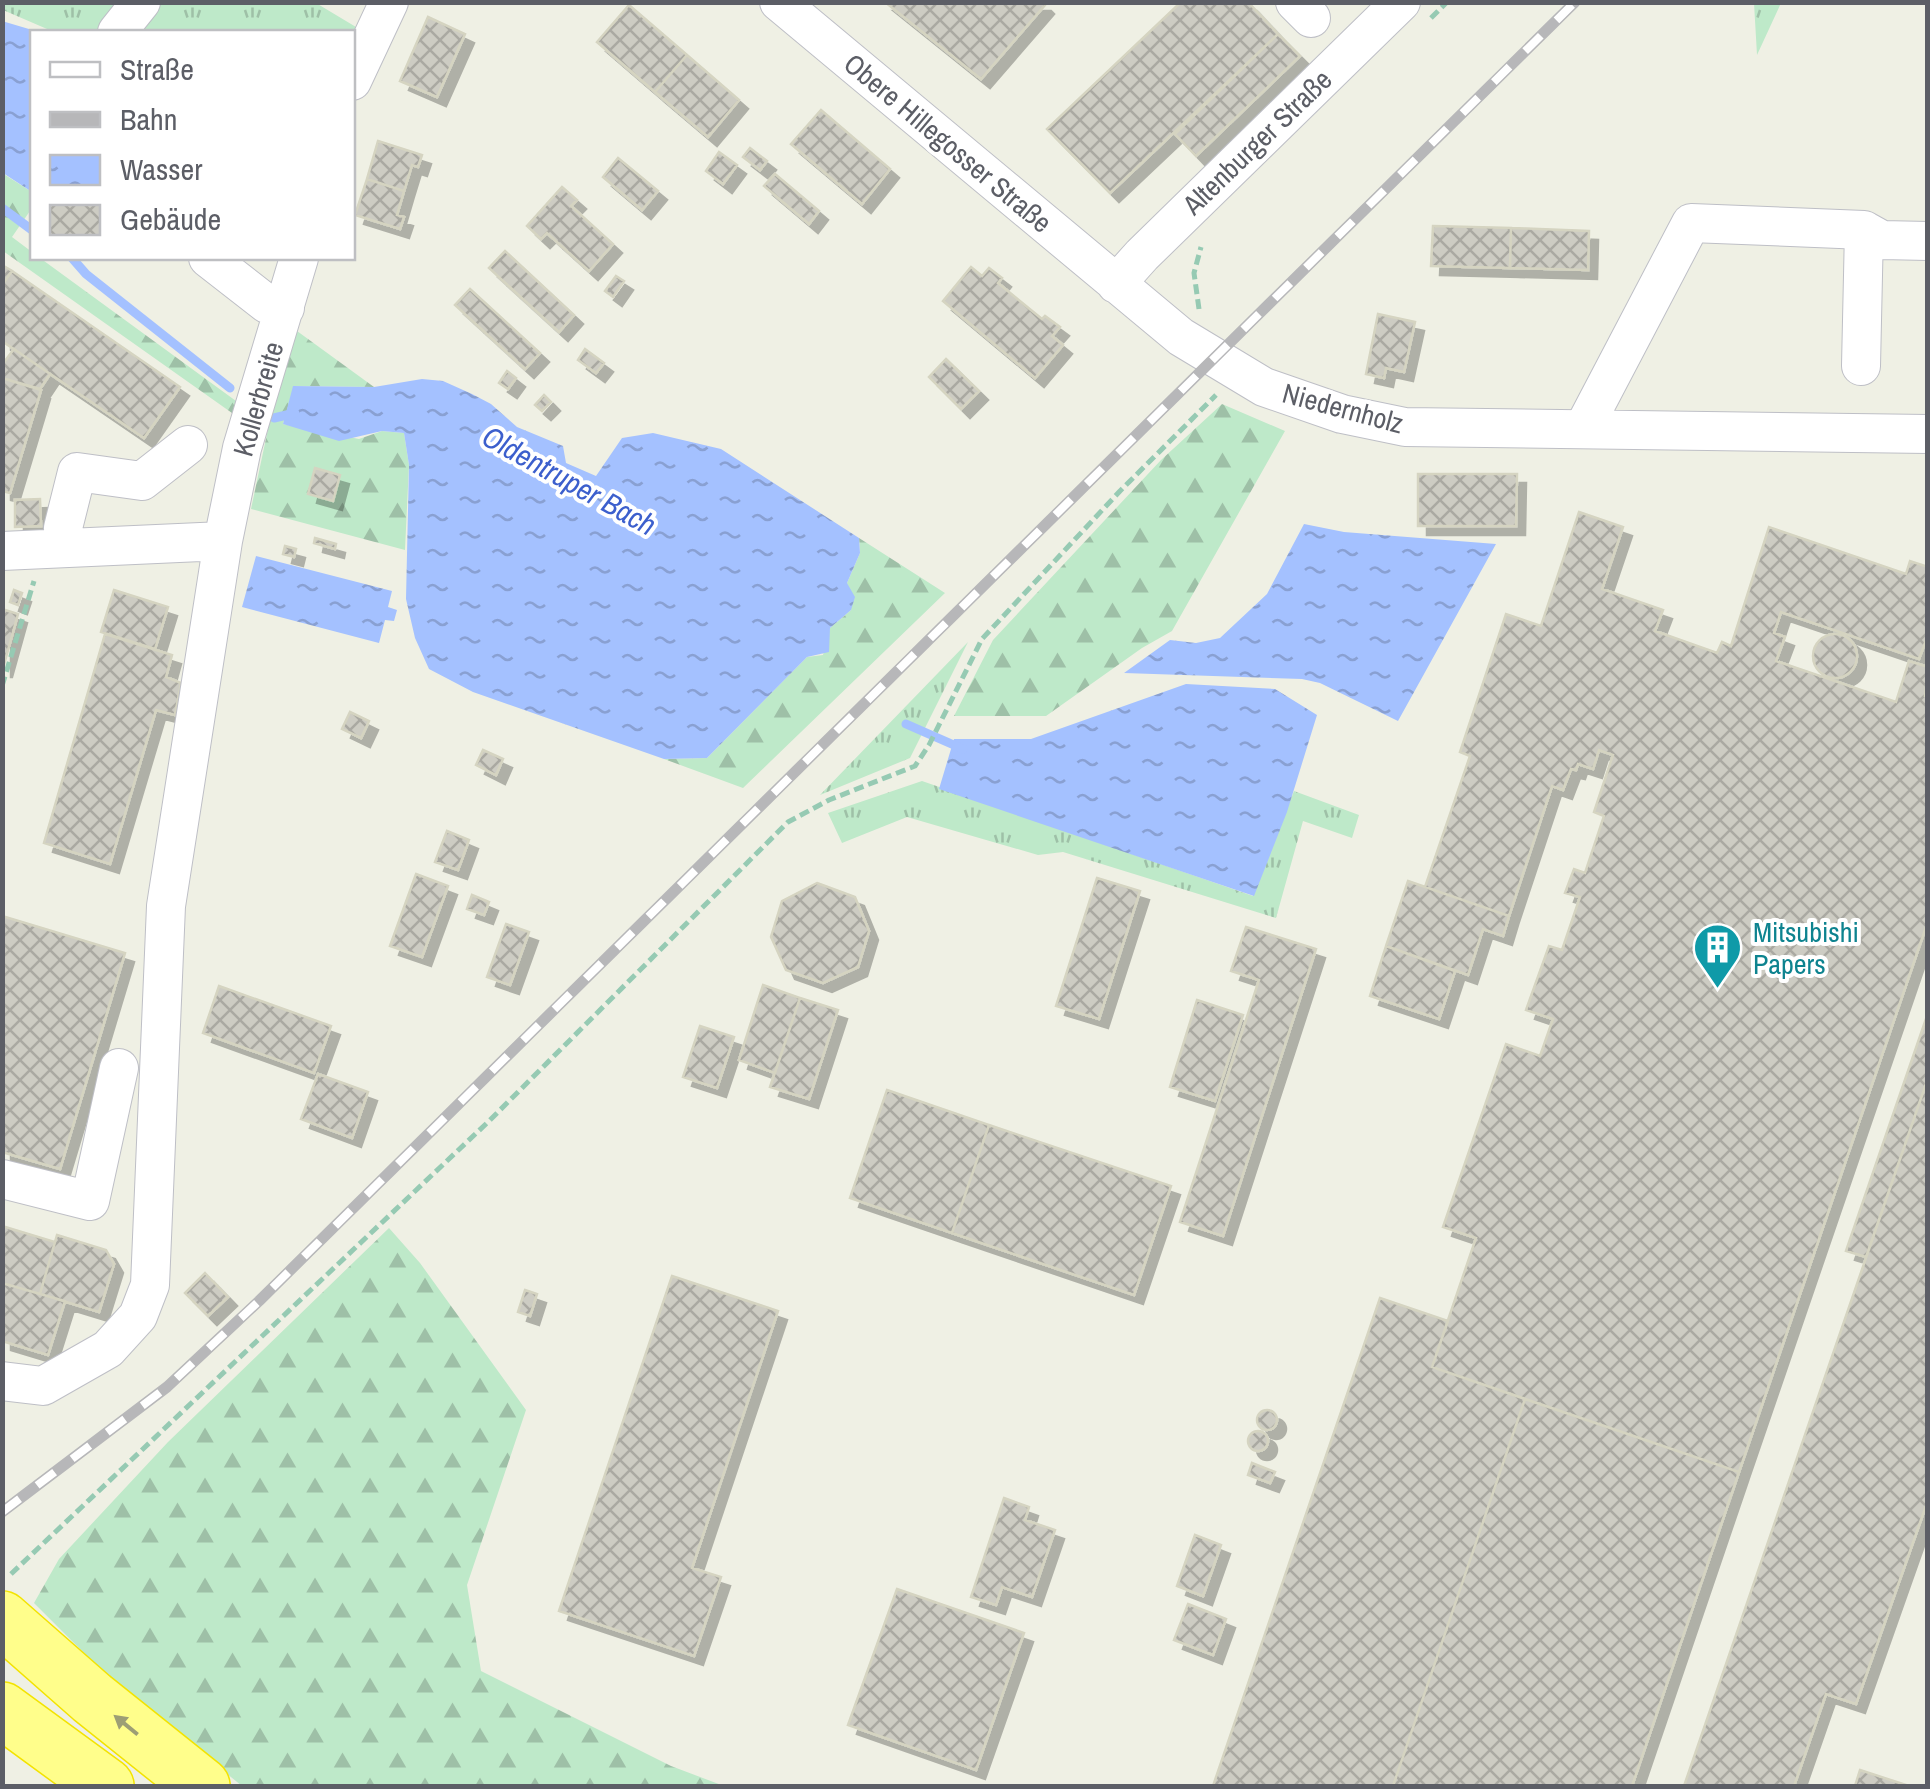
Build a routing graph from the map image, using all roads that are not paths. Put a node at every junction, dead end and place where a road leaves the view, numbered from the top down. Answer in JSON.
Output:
{"nodes":[{"id":1,"x":141,"y":2,"type":"edge"},
{"id":2,"x":388,"y":2,"type":"edge"},
{"id":3,"x":779,"y":2,"type":"edge"},
{"id":4,"x":1410,"y":16,"type":"edge"},
{"id":5,"x":119,"y":30,"type":"edge"},
{"id":6,"x":355,"y":74,"type":"edge"},
{"id":7,"x":1864,"y":230,"type":"junction"},
{"id":8,"x":1928,"y":241,"type":"edge"},
{"id":9,"x":211,"y":260,"type":"edge"},
{"id":10,"x":298,"y":260,"type":"edge"},
{"id":11,"x":1116,"y":284,"type":"junction"},
{"id":12,"x":285,"y":308,"type":"junction"},
{"id":13,"x":1861,"y":366,"type":"dead end"},
{"id":14,"x":1594,"y":430,"type":"junction"},
{"id":15,"x":1928,"y":434,"type":"edge"},
{"id":16,"x":188,"y":445,"type":"dead end"},
{"id":17,"x":223,"y":541,"type":"junction"},
{"id":18,"x":53,"y":549,"type":"junction"},
{"id":19,"x":2,"y":551,"type":"edge"},
{"id":20,"x":119,"y":1068,"type":"dead end"},
{"id":21,"x":156,"y":1138,"type":"junction"},
{"id":22,"x":2,"y":1179,"type":"edge"},
{"id":23,"x":90,"y":1201,"type":"junction"},
{"id":24,"x":2,"y":1381,"type":"edge"},
{"id":25,"x":9,"y":1607,"type":"edge"},
{"id":26,"x":2,"y":1710,"type":"edge"},
{"id":27,"x":106,"y":1786,"type":"edge"},
{"id":28,"x":202,"y":1786,"type":"edge"}],
"edges":[{"from":1,"to":5,"type":"street"},
{"from":2,"to":6,"type":"street"},
{"from":3,"to":11,"type":"street","name":"Obere Hillegosser Straße"},
{"from":4,"to":11,"type":"street","name":"Altenburger Straße"},
{"from":7,"to":8,"type":"street"},
{"from":7,"to":13,"type":"street"},
{"from":7,"to":14,"type":"street"},
{"from":9,"to":12,"type":"street"},
{"from":10,"to":12,"type":"street","name":"Kollerbreite"},
{"from":11,"to":14,"type":"street","name":"Niedernholz"},
{"from":12,"to":17,"type":"street","name":"Kollerbreite"},
{"from":14,"to":15,"type":"street","name":"Niedernholz"},
{"from":16,"to":18,"type":"street"},
{"from":17,"to":18,"type":"street"},
{"from":17,"to":21,"type":"street","name":"Kollerbreite"},
{"from":18,"to":19,"type":"street"},
{"from":20,"to":23,"type":"street"},
{"from":21,"to":23,"type":"street"},
{"from":21,"to":24,"type":"street","name":"Kollerbreite"},
{"from":22,"to":23,"type":"street"},
{"from":28,"to":25,"type":"highway","one_way":true},
{"from":26,"to":27,"type":"highway"}]}
